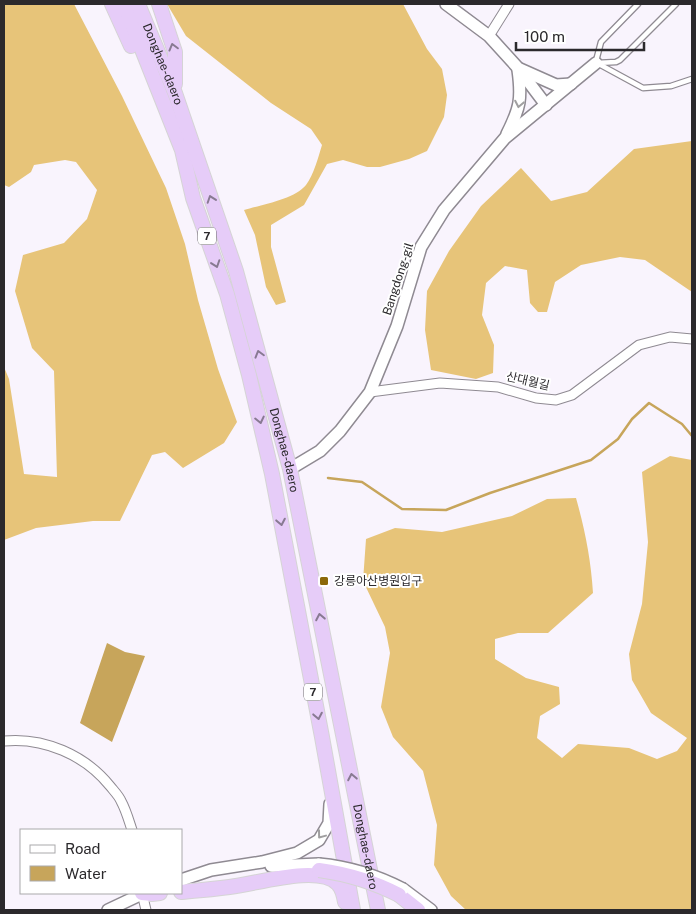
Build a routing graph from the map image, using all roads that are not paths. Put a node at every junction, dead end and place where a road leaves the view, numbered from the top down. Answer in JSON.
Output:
{"nodes":[{"id":1,"x":112,"y":4,"type":"edge"},
{"id":2,"x":124,"y":4,"type":"edge"},
{"id":3,"x":138,"y":4,"type":"edge"},
{"id":4,"x":158,"y":4,"type":"edge"},
{"id":5,"x":446,"y":4,"type":"edge"},
{"id":6,"x":509,"y":4,"type":"edge"},
{"id":7,"x":638,"y":4,"type":"edge"},
{"id":8,"x":676,"y":4,"type":"edge"},
{"id":9,"x":489,"y":36,"type":"junction"},
{"id":10,"x":596,"y":63,"type":"junction"},
{"id":11,"x":518,"y":68,"type":"junction"},
{"id":12,"x":692,"y":79,"type":"edge"},
{"id":13,"x":571,"y":84,"type":"junction"},
{"id":14,"x":175,"y":93,"type":"junction"},
{"id":15,"x":546,"y":105,"type":"junction"},
{"id":16,"x":505,"y":138,"type":"junction"},
{"id":17,"x":193,"y":198,"type":"junction"},
{"id":18,"x":692,"y":339,"type":"edge"},
{"id":19,"x":370,"y":392,"type":"junction"},
{"id":20,"x":290,"y":469,"type":"junction"},
{"id":21,"x":272,"y":474,"type":"junction"},
{"id":22,"x":322,"y":737,"type":"junction"},
{"id":23,"x":4,"y":741,"type":"edge"},
{"id":24,"x":132,"y":829,"type":"edge"},
{"id":25,"x":319,"y":867,"type":"junction"},
{"id":26,"x":182,"y":882,"type":"edge"},
{"id":27,"x":182,"y":882,"type":"edge"},
{"id":28,"x":182,"y":890,"type":"edge"},
{"id":29,"x":182,"y":890,"type":"edge"},
{"id":30,"x":401,"y":892,"type":"junction"},
{"id":31,"x":146,"y":894,"type":"edge"},
{"id":32,"x":148,"y":894,"type":"edge"},
{"id":33,"x":108,"y":910,"type":"edge"},
{"id":34,"x":146,"y":910,"type":"edge"},
{"id":35,"x":347,"y":910,"type":"edge"},
{"id":36,"x":352,"y":910,"type":"edge"},
{"id":37,"x":378,"y":910,"type":"edge"},
{"id":38,"x":418,"y":910,"type":"edge"},
{"id":39,"x":431,"y":910,"type":"edge"}],
"edges":[{"from":1,"to":17,"type":"highway"},
{"from":2,"to":17,"type":"highway","name":"Donghae-daero","number":"7"},
{"from":3,"to":14,"type":"highway","name":"Donghae-daero"},
{"from":14,"to":4,"type":"highway","one_way":true},
{"from":5,"to":9,"type":"street"},
{"from":6,"to":9,"type":"street"},
{"from":7,"to":10,"type":"lane"},
{"from":8,"to":10,"type":"lane"},
{"from":9,"to":11,"type":"street"},
{"from":10,"to":12,"type":"lane"},
{"from":10,"to":13,"type":"street","name":"Bangdong-gil"},
{"from":11,"to":13,"type":"street"},
{"from":11,"to":15,"type":"street"},
{"from":11,"to":16,"type":"street","one_way":true},
{"from":13,"to":15,"type":"street","name":"Bangdong-gil"},
{"from":20,"to":14,"type":"highway","name":"Donghae-daero","one_way":true},
{"from":15,"to":16,"type":"street","name":"Bangdong-gil"},
{"from":16,"to":19,"type":"street","name":"Bangdong-gil"},
{"from":17,"to":21,"type":"highway","name":"Donghae-daero","number":"7","one_way":true},
{"from":18,"to":19,"type":"street","name":"산대월길"},
{"from":19,"to":20,"type":"street","name":"Bangdong-gil"},
{"from":20,"to":21,"type":"highway"},
{"from":37,"to":20,"type":"highway","name":"Donghae-daero","one_way":true},
{"from":21,"to":22,"type":"highway","name":"Donghae-daero","number":"7","one_way":true},
{"from":22,"to":26,"type":"street","one_way":true},
{"from":22,"to":36,"type":"highway","name":"Donghae-daero","number":"7"},
{"from":23,"to":24,"type":"street"},
{"from":25,"to":27,"type":"street"},
{"from":25,"to":28,"type":"highway"},
{"from":25,"to":30,"type":"highway","bridge":true},
{"from":29,"to":35,"type":"highway"},
{"from":30,"to":38,"type":"highway"},
{"from":30,"to":39,"type":"street"},
{"from":31,"to":33,"type":"street"},
{"from":32,"to":34,"type":"street"}]}
